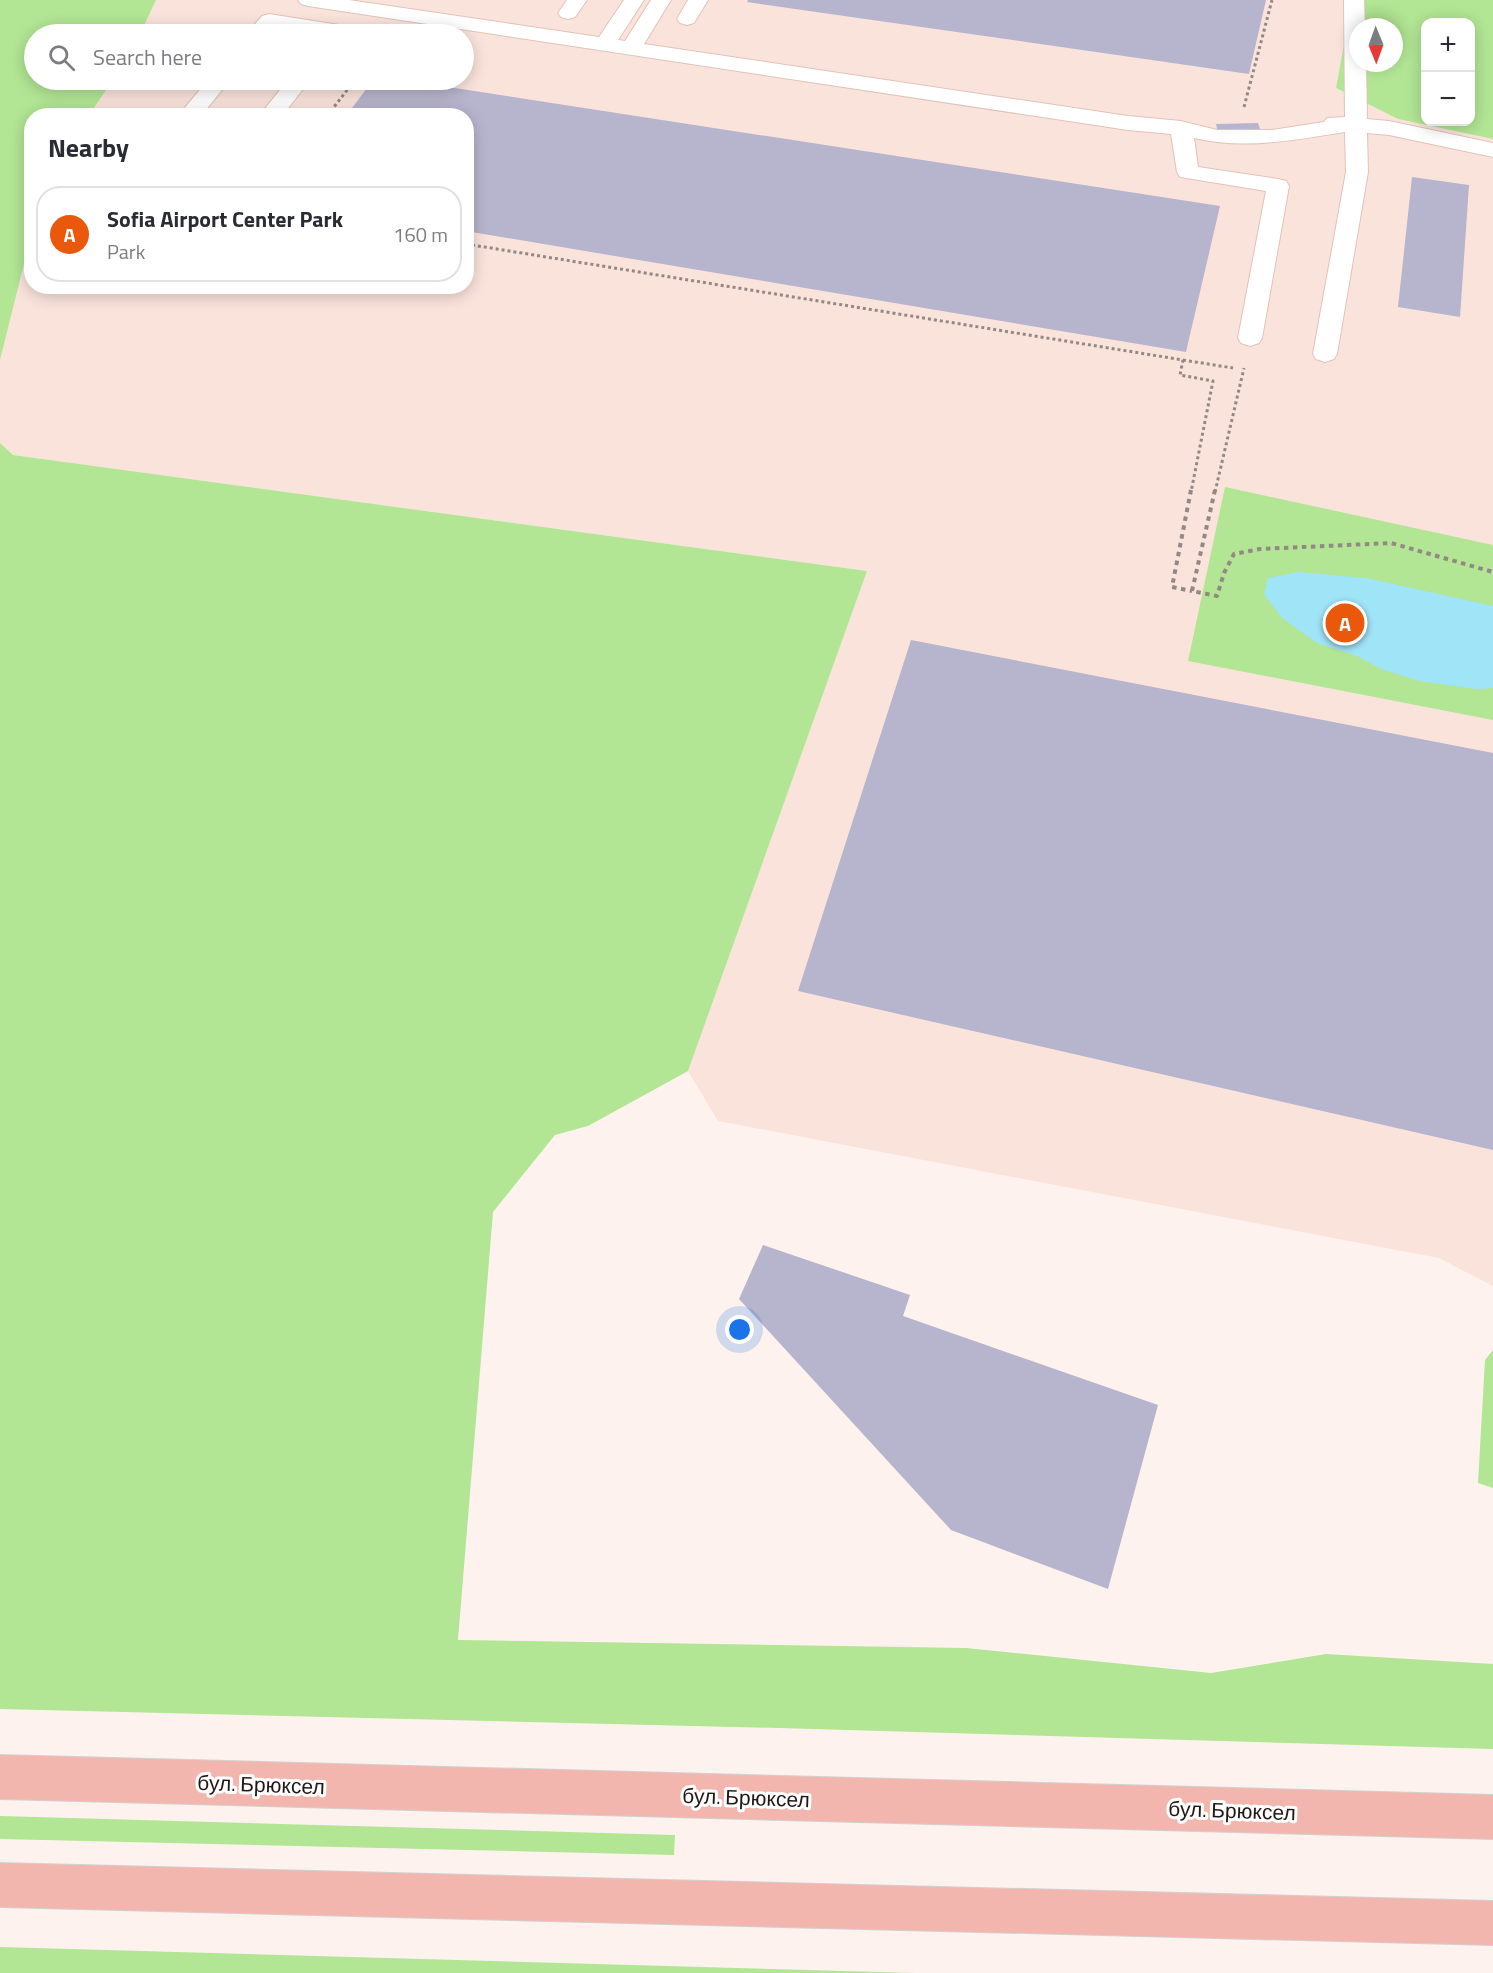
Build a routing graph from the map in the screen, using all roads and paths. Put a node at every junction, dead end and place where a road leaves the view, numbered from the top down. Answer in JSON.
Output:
{"nodes":[{"id":1,"x":308,"y":0,"type":"edge"},
{"id":2,"x":633,"y":0,"type":"edge"},
{"id":3,"x":661,"y":0,"type":"edge"},
{"id":4,"x":698,"y":0,"type":"edge"},
{"id":5,"x":1272,"y":0,"type":"edge"},
{"id":6,"x":1354,"y":0,"type":"edge"},
{"id":7,"x":358,"y":8,"type":"junction"},
{"id":8,"x":687,"y":18,"type":"dead end"},
{"id":9,"x":265,"y":24,"type":"edge"},
{"id":10,"x":290,"y":24,"type":"edge"},
{"id":11,"x":345,"y":24,"type":"edge"},
{"id":12,"x":411,"y":24,"type":"edge"},
{"id":13,"x":474,"y":31,"type":"edge"},
{"id":14,"x":605,"y":44,"type":"junction"},
{"id":15,"x":631,"y":48,"type":"junction"},
{"id":16,"x":211,"y":90,"type":"edge"},
{"id":17,"x":291,"y":90,"type":"edge"},
{"id":18,"x":347,"y":90,"type":"edge"},
{"id":19,"x":196,"y":108,"type":"edge"},
{"id":20,"x":276,"y":108,"type":"edge"},
{"id":21,"x":333,"y":108,"type":"edge"},
{"id":22,"x":1242,"y":117,"type":"junction"},
{"id":23,"x":1357,"y":124,"type":"junction"},
{"id":24,"x":1181,"y":128,"type":"junction"},
{"id":25,"x":1493,"y":150,"type":"edge"},
{"id":26,"x":474,"y":245,"type":"edge"},
{"id":27,"x":1250,"y":338,"type":"joint"},
{"id":28,"x":1325,"y":354,"type":"dead end"},
{"id":29,"x":1183,"y":360,"type":"junction"},
{"id":30,"x":1244,"y":369,"type":"junction"},
{"id":31,"x":1493,"y":572,"type":"edge"},
{"id":32,"x":1192,"y":591,"type":"junction"},
{"id":33,"x":0,"y":1777,"type":"edge"},
{"id":34,"x":1493,"y":1817,"type":"edge"},
{"id":35,"x":0,"y":1885,"type":"edge"},
{"id":36,"x":1493,"y":1923,"type":"edge"}],
"edges":[{"from":1,"to":7,"type":"lane"},
{"from":2,"to":14,"type":"lane"},
{"from":3,"to":15,"type":"lane"},
{"from":4,"to":8,"type":"lane"},
{"from":5,"to":22,"type":"path"},
{"from":6,"to":23,"type":"lane"},
{"from":7,"to":11,"type":"lane"},
{"from":7,"to":12,"type":"lane"},
{"from":9,"to":10,"type":"lane"},
{"from":13,"to":14,"type":"lane"},
{"from":14,"to":15,"type":"lane"},
{"from":15,"to":24,"type":"lane"},
{"from":16,"to":19,"type":"lane"},
{"from":17,"to":20,"type":"lane"},
{"from":18,"to":21,"type":"path"},
{"from":22,"to":23,"type":"lane"},
{"from":22,"to":24,"type":"lane"},
{"from":23,"to":24,"type":"lane"},
{"from":23,"to":25,"type":"lane"},
{"from":23,"to":28,"type":"lane"},
{"from":24,"to":27,"type":"lane"},
{"from":26,"to":29,"type":"path"},
{"from":27,"to":30,"type":"path"},
{"from":29,"to":30,"type":"path"},
{"from":29,"to":32,"type":"path"},
{"from":30,"to":32,"type":"path"},
{"from":31,"to":32,"type":"path"},
{"from":33,"to":34,"type":"main road","name":"бул. Брюксел"},
{"from":35,"to":36,"type":"main road"}]}
